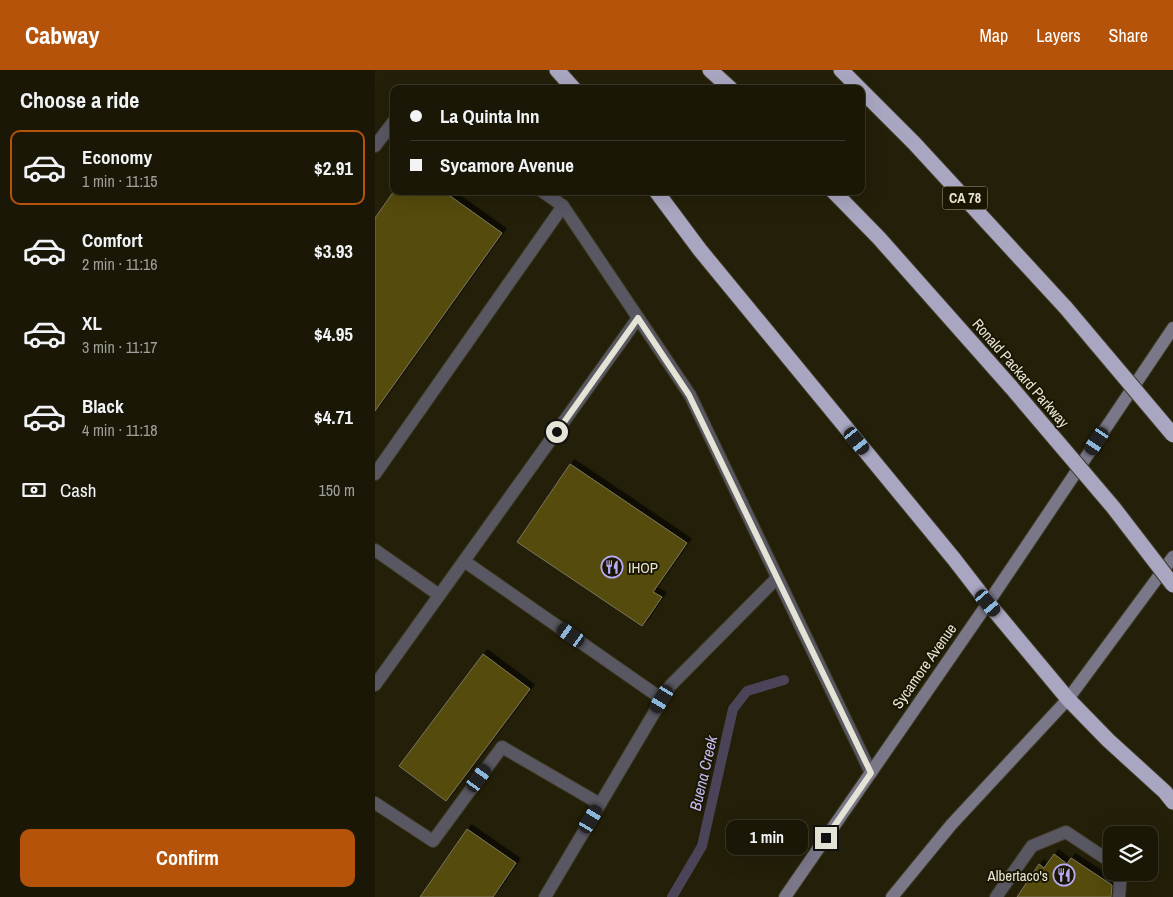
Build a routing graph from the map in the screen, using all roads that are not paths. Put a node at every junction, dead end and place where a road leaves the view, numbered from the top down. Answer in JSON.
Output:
{"nodes":[{"id":1,"x":557,"y":70,"type":"edge"},
{"id":2,"x":710,"y":70,"type":"edge"},
{"id":3,"x":841,"y":70,"type":"edge"},
{"id":4,"x":570,"y":85,"type":"edge"},
{"id":5,"x":727,"y":85,"type":"edge"},
{"id":6,"x":856,"y":85,"type":"edge"},
{"id":7,"x":865,"y":94,"type":"edge"},
{"id":8,"x":390,"y":126,"type":"edge"},
{"id":9,"x":375,"y":146,"type":"edge"},
{"id":10,"x":547,"y":195,"type":"edge"},
{"id":11,"x":659,"y":195,"type":"edge"},
{"id":12,"x":837,"y":195,"type":"edge"},
{"id":13,"x":563,"y":206,"type":"junction"},
{"id":14,"x":638,"y":318,"type":"junction"},
{"id":15,"x":1173,"y":328,"type":"edge"},
{"id":16,"x":1173,"y":435,"type":"edge"},
{"id":17,"x":375,"y":474,"type":"edge"},
{"id":18,"x":375,"y":550,"type":"edge"},
{"id":19,"x":1173,"y":557,"type":"edge"},
{"id":20,"x":464,"y":561,"type":"junction"},
{"id":21,"x":777,"y":578,"type":"junction"},
{"id":22,"x":1173,"y":585,"type":"edge"},
{"id":23,"x":439,"y":595,"type":"junction"},
{"id":24,"x":988,"y":603,"type":"junction"},
{"id":25,"x":375,"y":685,"type":"edge"},
{"id":26,"x":662,"y":699,"type":"junction"},
{"id":27,"x":1068,"y":699,"type":"junction"},
{"id":28,"x":871,"y":773,"type":"junction"},
{"id":29,"x":1173,"y":802,"type":"edge"},
{"id":30,"x":375,"y":804,"type":"edge"},
{"id":31,"x":600,"y":804,"type":"junction"},
{"id":32,"x":1103,"y":857,"type":"edge"},
{"id":33,"x":1120,"y":881,"type":"edge"},
{"id":34,"x":545,"y":897,"type":"edge"},
{"id":35,"x":785,"y":897,"type":"edge"},
{"id":36,"x":892,"y":897,"type":"edge"},
{"id":37,"x":996,"y":897,"type":"edge"},
{"id":38,"x":1119,"y":897,"type":"edge"}],
"edges":[{"from":1,"to":4,"type":"highway"},
{"from":2,"to":5,"type":"highway"},
{"from":3,"to":6,"type":"highway","number":"CA 78"},
{"from":7,"to":16,"type":"highway","number":"CA 78","bridge":true},
{"from":8,"to":9,"type":"lane"},
{"from":10,"to":13,"type":"lane"},
{"from":11,"to":24,"type":"highway"},
{"from":12,"to":22,"type":"highway","name":"Ronald Packard Parkway","bridge":true},
{"from":13,"to":14,"type":"lane"},
{"from":13,"to":17,"type":"lane"},
{"from":14,"to":20,"type":"lane"},
{"from":14,"to":21,"type":"lane"},
{"from":15,"to":24,"type":"main road","name":"Sycamore Avenue"},
{"from":18,"to":23,"type":"lane"},
{"from":19,"to":27,"type":"main road"},
{"from":20,"to":23,"type":"lane"},
{"from":20,"to":26,"type":"lane"},
{"from":21,"to":26,"type":"lane"},
{"from":21,"to":28,"type":"lane"},
{"from":23,"to":25,"type":"lane"},
{"from":24,"to":27,"type":"highway"},
{"from":24,"to":28,"type":"main road","name":"Sycamore Avenue"},
{"from":26,"to":31,"type":"lane"},
{"from":27,"to":29,"type":"highway"},
{"from":27,"to":36,"type":"main road"},
{"from":28,"to":35,"type":"main road","name":"Sycamore Avenue"},
{"from":30,"to":31,"type":"lane"},
{"from":31,"to":34,"type":"lane"},
{"from":32,"to":37,"type":"lane"},
{"from":33,"to":38,"type":"lane"}]}
